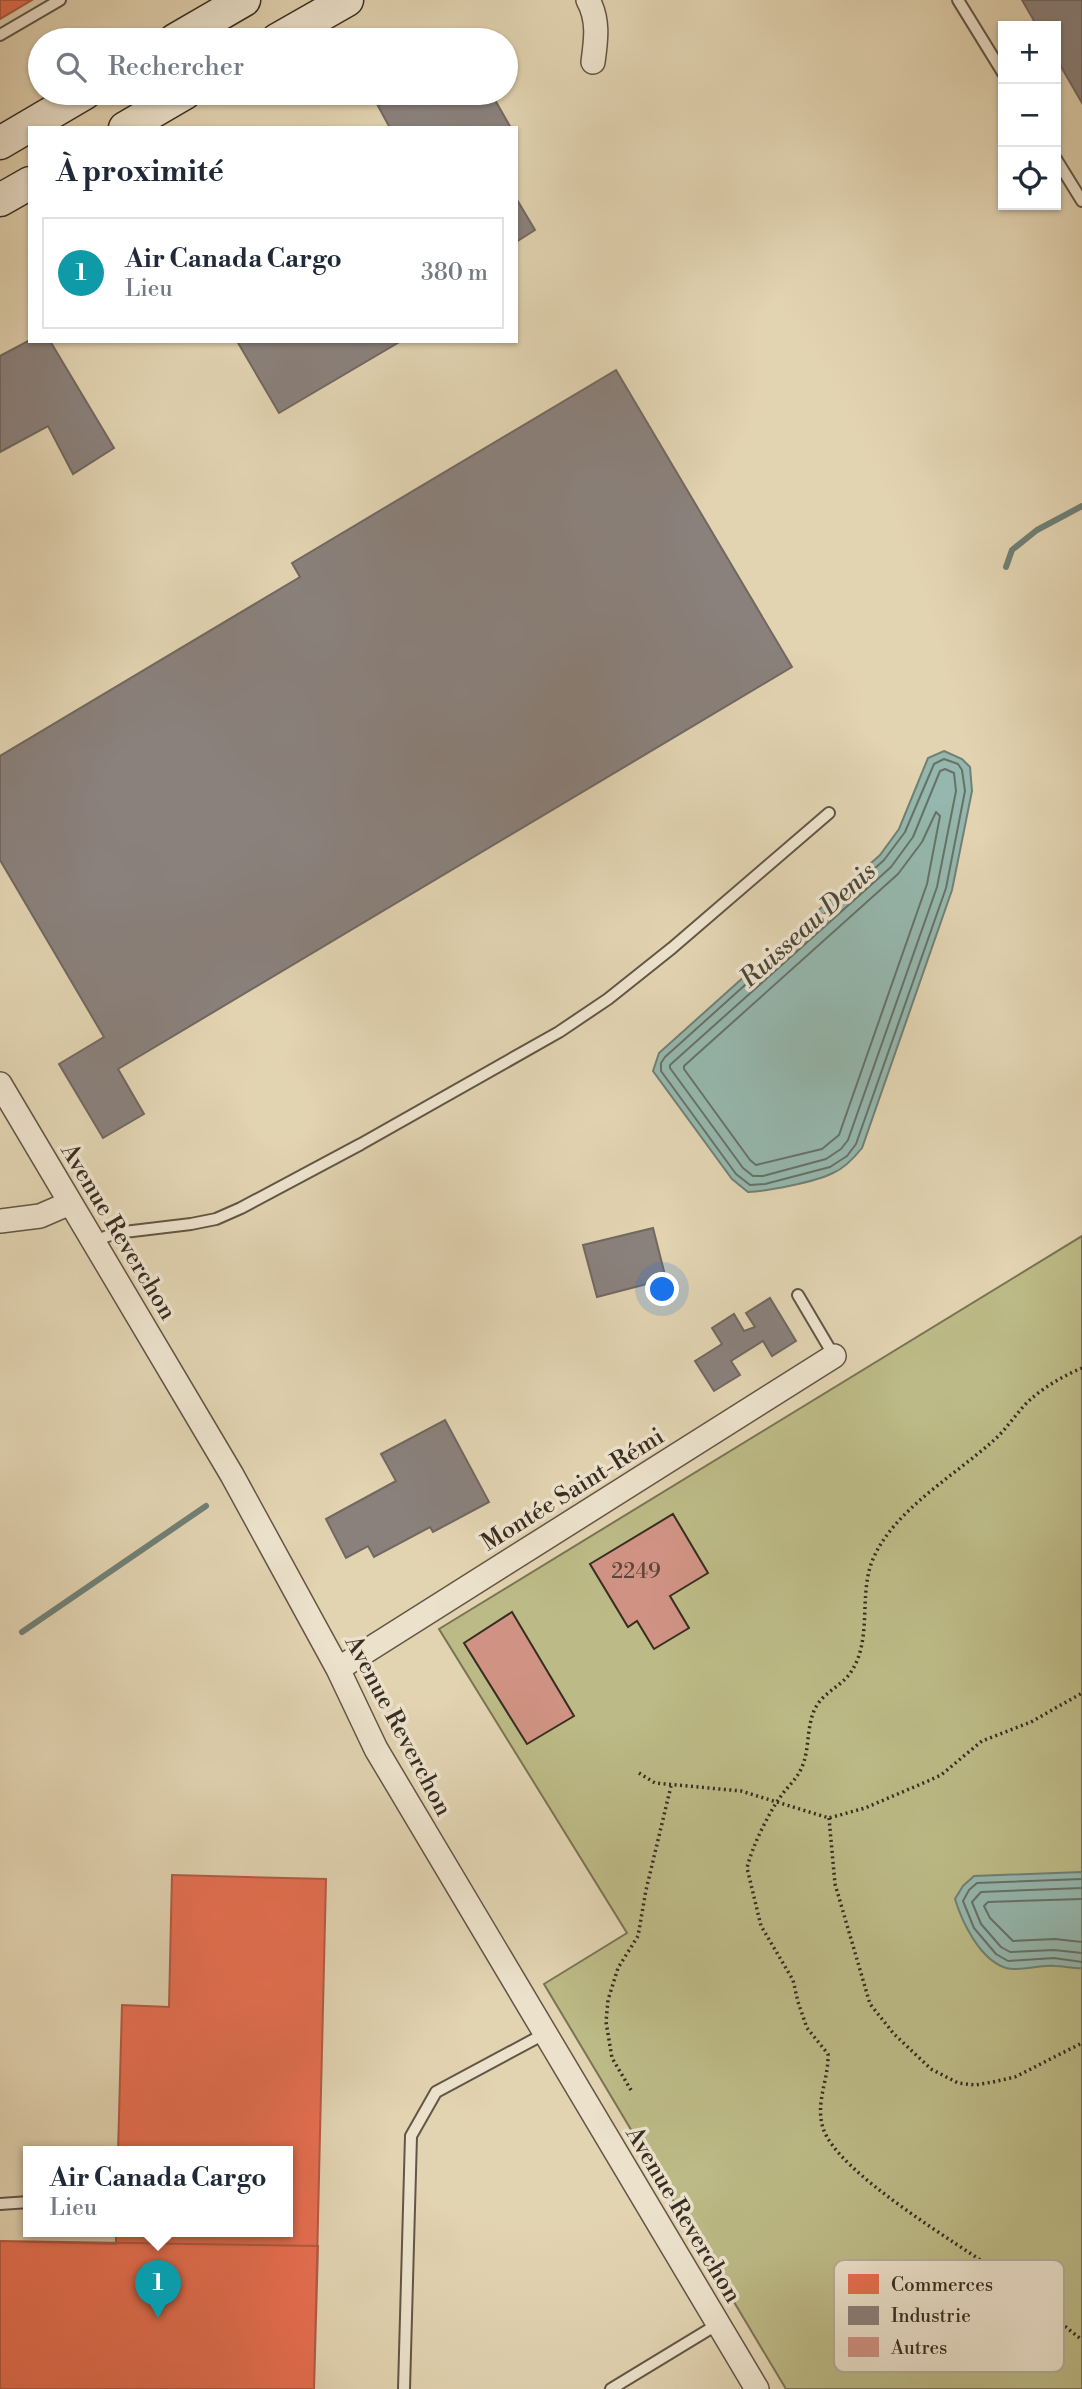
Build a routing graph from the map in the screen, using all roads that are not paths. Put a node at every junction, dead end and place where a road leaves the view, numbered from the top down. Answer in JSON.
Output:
{"nodes":[{"id":1,"x":60,"y":0,"type":"edge"},
{"id":2,"x":244,"y":0,"type":"edge"},
{"id":3,"x":347,"y":0,"type":"edge"},
{"id":4,"x":958,"y":0,"type":"edge"},
{"id":5,"x":593,"y":4,"type":"edge"},
{"id":6,"x":196,"y":28,"type":"edge"},
{"id":7,"x":298,"y":28,"type":"edge"},
{"id":8,"x":0,"y":35,"type":"edge"},
{"id":9,"x":593,"y":62,"type":"dead end"},
{"id":10,"x":998,"y":65,"type":"edge"},
{"id":11,"x":62,"y":105,"type":"edge"},
{"id":12,"x":164,"y":105,"type":"edge"},
{"id":13,"x":128,"y":126,"type":"edge"},
{"id":14,"x":14,"y":130,"type":"edge"},
{"id":15,"x":0,"y":143,"type":"edge"},
{"id":16,"x":1061,"y":167,"type":"edge"},
{"id":17,"x":28,"y":184,"type":"edge"},
{"id":18,"x":0,"y":201,"type":"edge"},
{"id":19,"x":1082,"y":201,"type":"edge"},
{"id":20,"x":829,"y":813,"type":"dead end"},
{"id":21,"x":0,"y":1084,"type":"edge"},
{"id":22,"x":71,"y":1203,"type":"junction"},
{"id":23,"x":0,"y":1222,"type":"edge"},
{"id":24,"x":94,"y":1241,"type":"junction"},
{"id":25,"x":798,"y":1295,"type":"dead end"},
{"id":26,"x":834,"y":1356,"type":"joint"},
{"id":27,"x":338,"y":1669,"type":"junction"},
{"id":28,"x":544,"y":2034,"type":"junction"},
{"id":29,"x":23,"y":2202,"type":"edge"},
{"id":30,"x":0,"y":2204,"type":"edge"},
{"id":31,"x":718,"y":2324,"type":"junction"},
{"id":32,"x":404,"y":2389,"type":"edge"},
{"id":33,"x":611,"y":2389,"type":"edge"},
{"id":34,"x":757,"y":2389,"type":"edge"}],
"edges":[{"from":1,"to":8,"type":"lane"},
{"from":2,"to":6,"type":"main road"},
{"from":3,"to":7,"type":"main road"},
{"from":4,"to":10,"type":"lane"},
{"from":5,"to":9,"type":"street"},
{"from":11,"to":14,"type":"main road"},
{"from":12,"to":13,"type":"main road"},
{"from":14,"to":15,"type":"main road"},
{"from":16,"to":19,"type":"lane"},
{"from":17,"to":18,"type":"main road"},
{"from":20,"to":24,"type":"lane"},
{"from":21,"to":22,"type":"street","name":"Avenue Reverchon"},
{"from":22,"to":23,"type":"street"},
{"from":22,"to":24,"type":"street","name":"Avenue Reverchon"},
{"from":24,"to":27,"type":"street","name":"Avenue Reverchon"},
{"from":25,"to":26,"type":"lane"},
{"from":26,"to":27,"type":"street","name":"Montée Saint-Rémi"},
{"from":27,"to":28,"type":"street","name":"Avenue Reverchon"},
{"from":28,"to":31,"type":"street","name":"Avenue Reverchon"},
{"from":28,"to":32,"type":"lane"},
{"from":29,"to":30,"type":"lane"},
{"from":31,"to":33,"type":"lane"},
{"from":31,"to":34,"type":"street","name":"Avenue Reverchon"}]}
